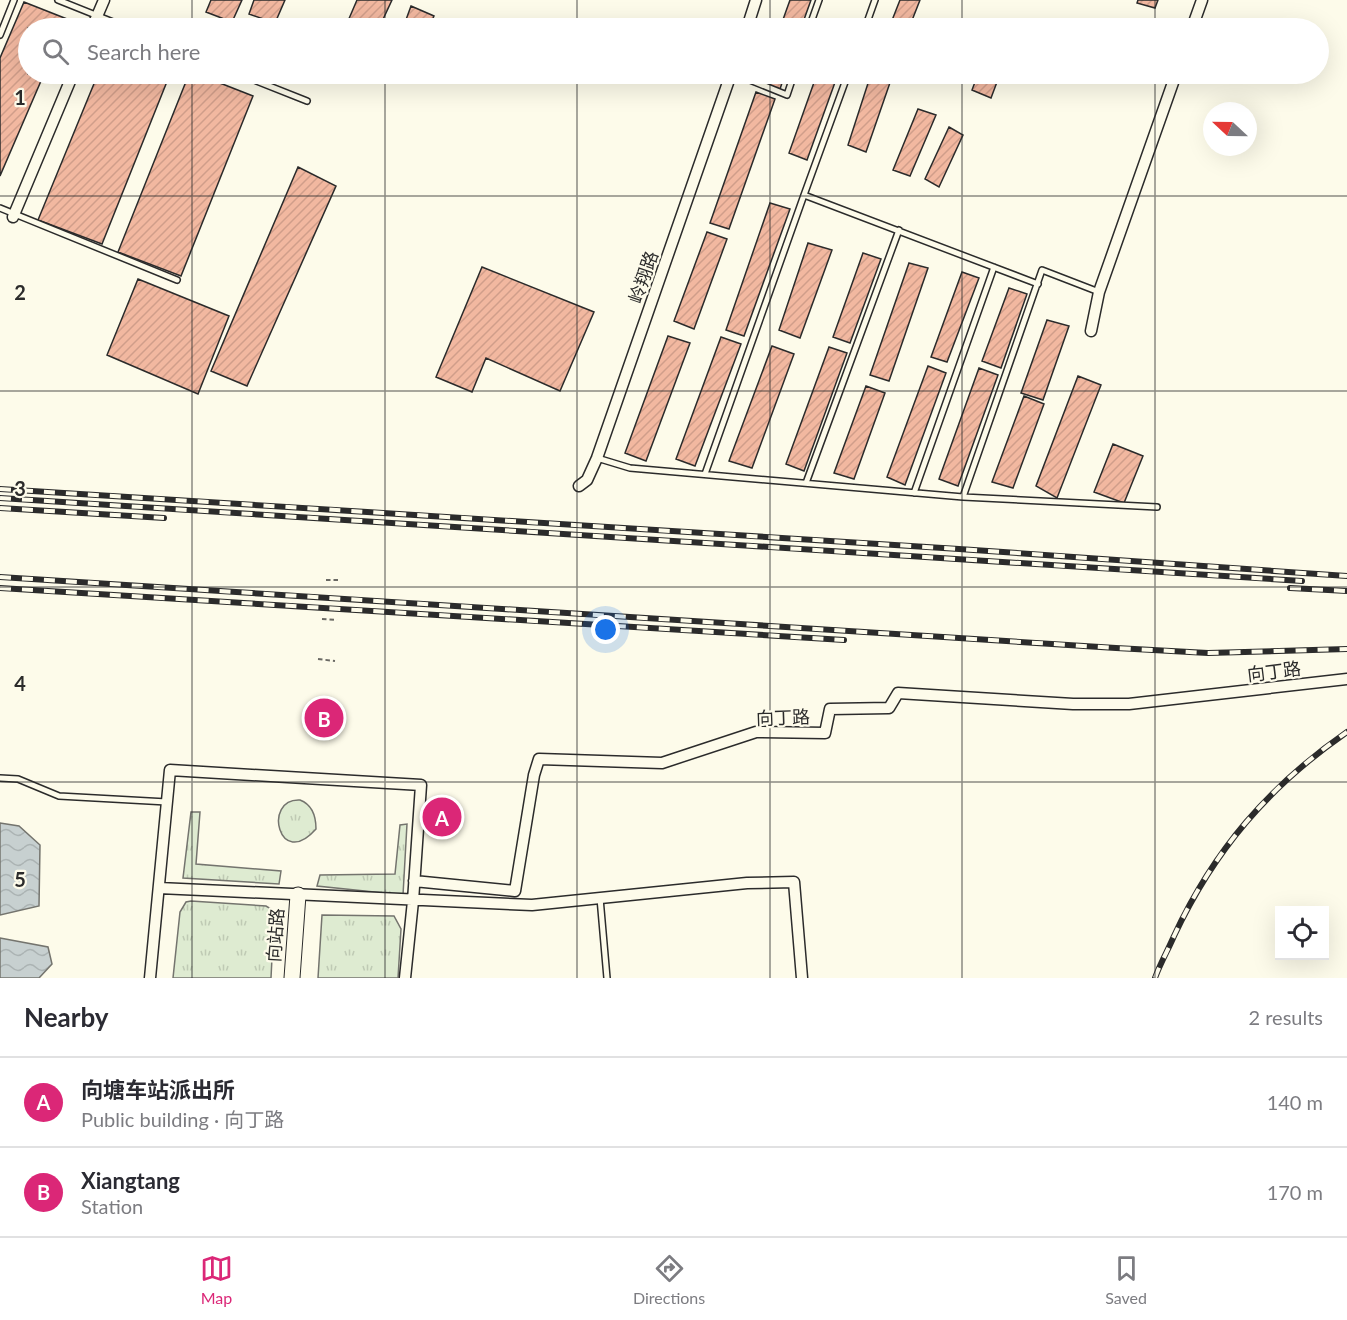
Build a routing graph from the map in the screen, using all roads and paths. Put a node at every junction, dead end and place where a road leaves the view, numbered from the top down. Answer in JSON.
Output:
{"nodes":[{"id":1,"x":14,"y":0,"type":"edge"},
{"id":2,"x":58,"y":0,"type":"edge"},
{"id":3,"x":104,"y":0,"type":"edge"},
{"id":4,"x":756,"y":0,"type":"edge"},
{"id":5,"x":819,"y":0,"type":"edge"},
{"id":6,"x":875,"y":0,"type":"edge"},
{"id":7,"x":1202,"y":0,"type":"edge"},
{"id":8,"x":98,"y":16,"type":"junction"},
{"id":9,"x":103,"y":18,"type":"edge"},
{"id":10,"x":750,"y":18,"type":"edge"},
{"id":11,"x":813,"y":18,"type":"edge"},
{"id":12,"x":869,"y":18,"type":"edge"},
{"id":13,"x":1196,"y":18,"type":"edge"},
{"id":14,"x":0,"y":35,"type":"edge"},
{"id":15,"x":70,"y":84,"type":"edge"},
{"id":16,"x":264,"y":84,"type":"edge"},
{"id":17,"x":729,"y":84,"type":"edge"},
{"id":18,"x":759,"y":84,"type":"edge"},
{"id":19,"x":791,"y":84,"type":"edge"},
{"id":20,"x":844,"y":84,"type":"edge"},
{"id":21,"x":1172,"y":84,"type":"edge"},
{"id":22,"x":307,"y":101,"type":"dead end"},
{"id":23,"x":804,"y":195,"type":"junction"},
{"id":24,"x":0,"y":208,"type":"edge"},
{"id":25,"x":14,"y":216,"type":"junction"},
{"id":26,"x":899,"y":230,"type":"junction"},
{"id":27,"x":994,"y":267,"type":"junction"},
{"id":28,"x":177,"y":280,"type":"dead end"},
{"id":29,"x":1038,"y":284,"type":"junction"},
{"id":30,"x":1099,"y":291,"type":"junction"},
{"id":31,"x":1091,"y":331,"type":"dead end"},
{"id":32,"x":597,"y":458,"type":"junction"},
{"id":33,"x":705,"y":474,"type":"junction"},
{"id":34,"x":806,"y":483,"type":"junction"},
{"id":35,"x":579,"y":486,"type":"dead end"},
{"id":36,"x":914,"y":493,"type":"junction"},
{"id":37,"x":963,"y":497,"type":"junction"},
{"id":38,"x":1157,"y":507,"type":"dead end"},
{"id":39,"x":327,"y":580,"type":"dead end"},
{"id":40,"x":340,"y":580,"type":"dead end"},
{"id":41,"x":322,"y":619,"type":"dead end"},
{"id":42,"x":337,"y":620,"type":"dead end"},
{"id":43,"x":318,"y":659,"type":"dead end"},
{"id":44,"x":335,"y":661,"type":"dead end"},
{"id":45,"x":1347,"y":678,"type":"edge"},
{"id":46,"x":0,"y":778,"type":"edge"},
{"id":47,"x":167,"y":802,"type":"junction"},
{"id":48,"x":414,"y":881,"type":"junction"},
{"id":49,"x":159,"y":888,"type":"junction"},
{"id":50,"x":298,"y":896,"type":"junction"},
{"id":51,"x":600,"y":898,"type":"junction"},
{"id":52,"x":413,"y":901,"type":"junction"},
{"id":53,"x":150,"y":978,"type":"edge"},
{"id":54,"x":292,"y":978,"type":"edge"},
{"id":55,"x":405,"y":978,"type":"edge"},
{"id":56,"x":607,"y":978,"type":"edge"},
{"id":57,"x":802,"y":978,"type":"edge"}],
"edges":[{"from":1,"to":14,"type":"lane"},
{"from":2,"to":8,"type":"lane"},
{"from":3,"to":8,"type":"street"},
{"from":4,"to":10,"type":"street"},
{"from":5,"to":11,"type":"lane"},
{"from":6,"to":12,"type":"lane"},
{"from":7,"to":13,"type":"street"},
{"from":8,"to":9,"type":"lane"},
{"from":15,"to":25,"type":"street"},
{"from":16,"to":22,"type":"lane"},
{"from":17,"to":32,"type":"street","name":"岭翔路"},
{"from":18,"to":19,"type":"lane"},
{"from":20,"to":23,"type":"lane"},
{"from":21,"to":30,"type":"street"},
{"from":23,"to":26,"type":"lane"},
{"from":23,"to":33,"type":"lane"},
{"from":24,"to":25,"type":"lane"},
{"from":25,"to":28,"type":"lane"},
{"from":26,"to":27,"type":"lane"},
{"from":26,"to":34,"type":"lane"},
{"from":27,"to":29,"type":"lane"},
{"from":27,"to":36,"type":"lane"},
{"from":29,"to":30,"type":"lane"},
{"from":29,"to":37,"type":"lane"},
{"from":30,"to":31,"type":"street"},
{"from":32,"to":33,"type":"lane"},
{"from":32,"to":35,"type":"street","name":"岭翔路"},
{"from":33,"to":34,"type":"lane"},
{"from":34,"to":36,"type":"lane"},
{"from":36,"to":37,"type":"lane"},
{"from":37,"to":38,"type":"lane"},
{"from":39,"to":40,"type":"path"},
{"from":41,"to":42,"type":"path"},
{"from":43,"to":44,"type":"path"},
{"from":45,"to":48,"type":"street","name":"向丁路"},
{"from":46,"to":47,"type":"lane"},
{"from":47,"to":48,"type":"street"},
{"from":47,"to":49,"type":"street"},
{"from":48,"to":52,"type":"street"},
{"from":49,"to":50,"type":"street"},
{"from":49,"to":53,"type":"street"},
{"from":50,"to":52,"type":"street"},
{"from":50,"to":54,"type":"street","name":"向站路"},
{"from":51,"to":52,"type":"street"},
{"from":51,"to":56,"type":"lane"},
{"from":51,"to":57,"type":"street"},
{"from":52,"to":55,"type":"street"}]}
